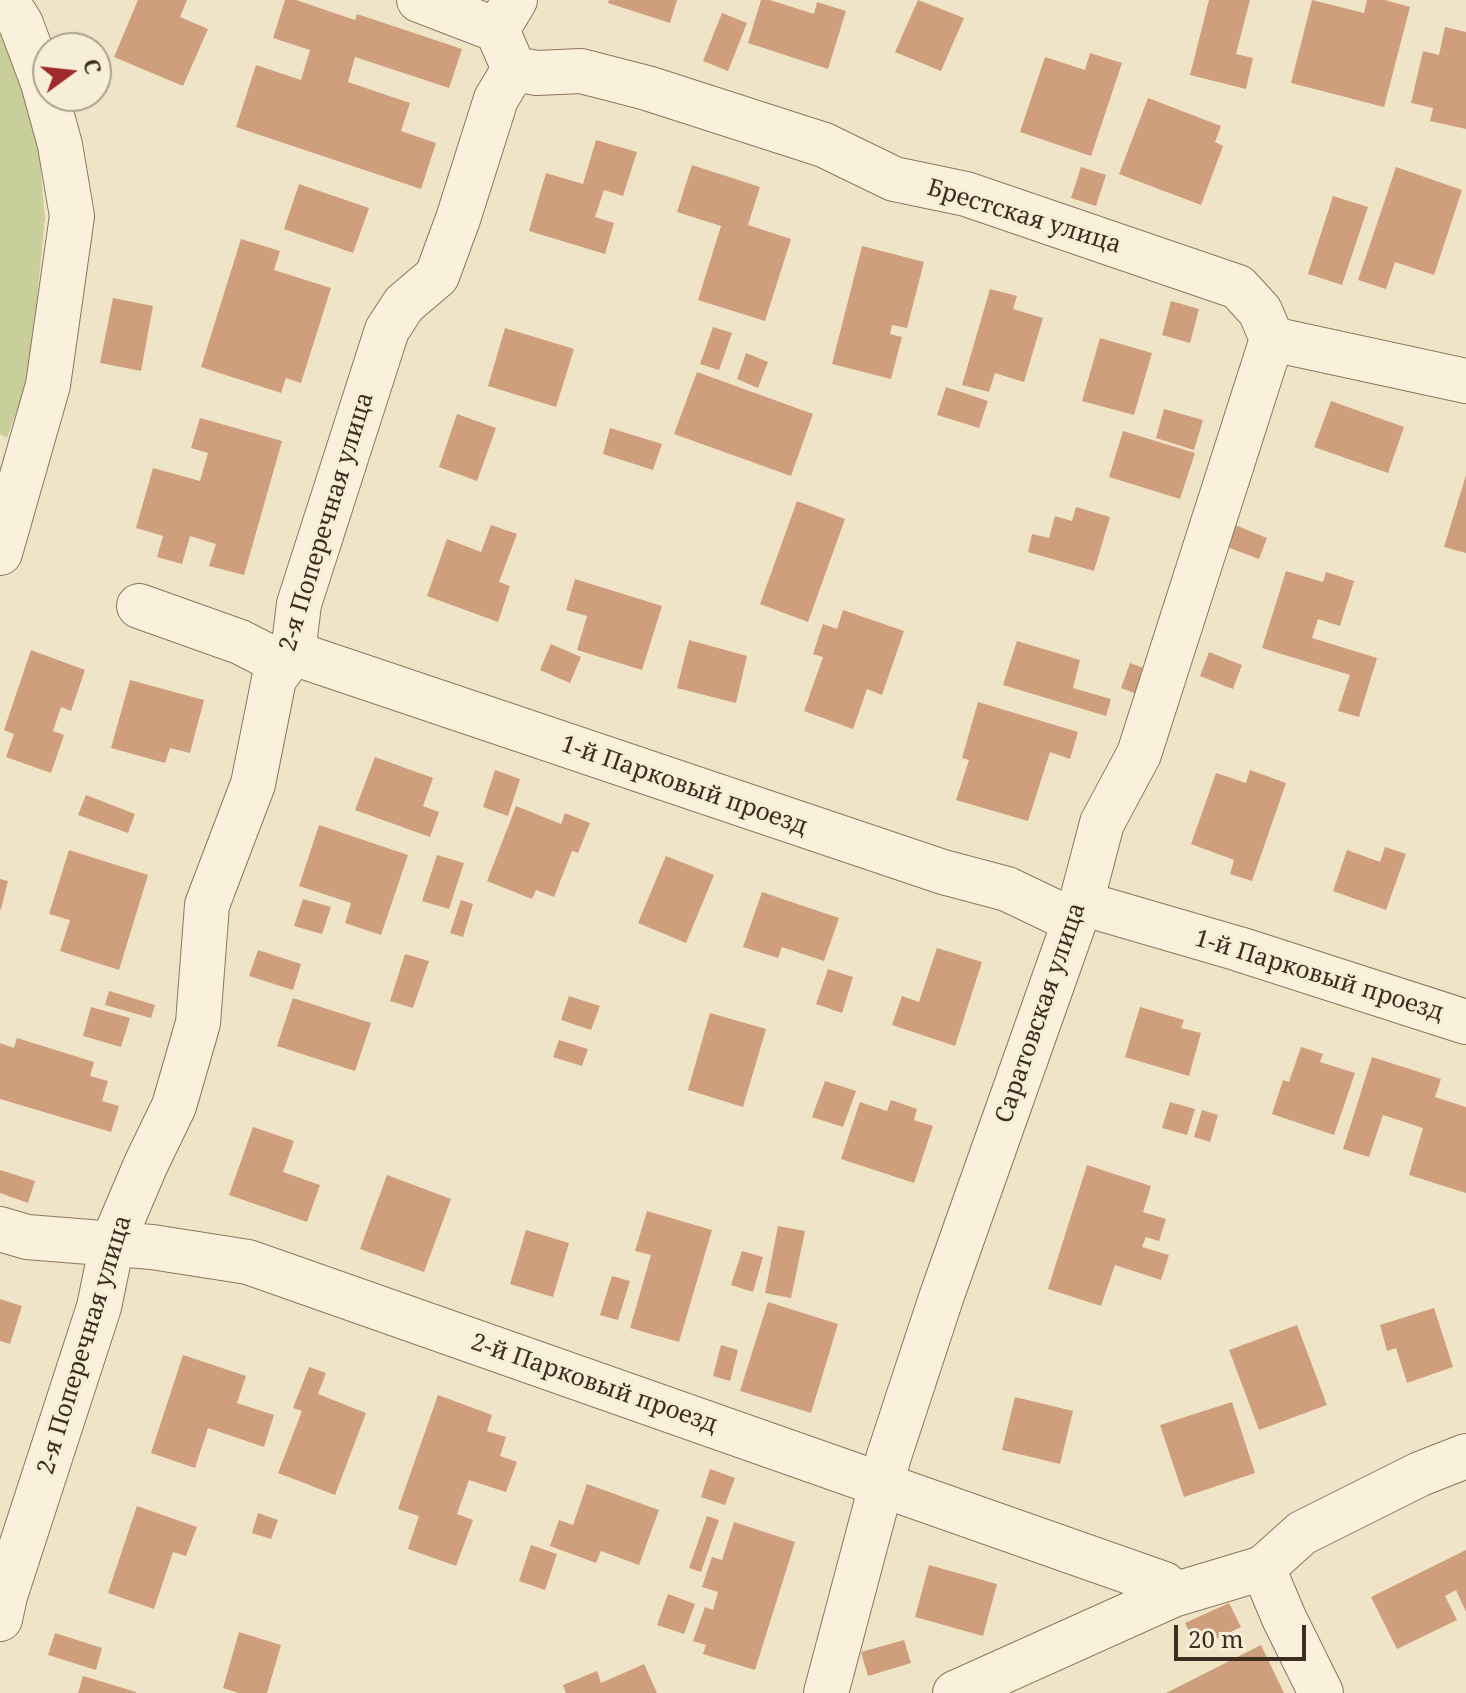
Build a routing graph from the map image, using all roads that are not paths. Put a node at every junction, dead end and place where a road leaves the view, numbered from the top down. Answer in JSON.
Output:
{"nodes":[{"id":1,"x":6,"y":0,"type":"edge"},
{"id":2,"x":419,"y":0,"type":"edge"},
{"id":3,"x":506,"y":15,"type":"edge"},
{"id":4,"x":514,"y":69,"type":"junction"},
{"id":5,"x":1272,"y":339,"type":"junction"},
{"id":6,"x":1466,"y":381,"type":"edge"},
{"id":7,"x":1,"y":548,"type":"edge"},
{"id":8,"x":139,"y":606,"type":"dead end"},
{"id":9,"x":288,"y":658,"type":"junction"},
{"id":10,"x":1077,"y":912,"type":"junction"},
{"id":11,"x":1466,"y":1022,"type":"edge"},
{"id":12,"x":0,"y":1229,"type":"edge"},
{"id":13,"x":112,"y":1244,"type":"junction"},
{"id":14,"x":1466,"y":1456,"type":"edge"},
{"id":15,"x":880,"y":1485,"type":"junction"},
{"id":16,"x":1263,"y":1568,"type":"junction"},
{"id":17,"x":1173,"y":1595,"type":"junction"},
{"id":18,"x":0,"y":1619,"type":"edge"},
{"id":19,"x":826,"y":1693,"type":"edge"},
{"id":20,"x":955,"y":1693,"type":"edge"},
{"id":21,"x":1321,"y":1693,"type":"edge"}],
"edges":[{"from":1,"to":7,"type":"street"},
{"from":2,"to":3,"type":"street"},
{"from":3,"to":4,"type":"street"},
{"from":4,"to":5,"type":"street","name":"Брестская улица"},
{"from":4,"to":9,"type":"street","name":"2-я Поперечная улица"},
{"from":5,"to":6,"type":"street"},
{"from":5,"to":10,"type":"street","name":"Саратовская улица"},
{"from":8,"to":9,"type":"street","name":"1-й Парковый проезд"},
{"from":9,"to":10,"type":"street","name":"1-й Парковый проезд"},
{"from":9,"to":13,"type":"street","name":"2-я Поперечная улица"},
{"from":10,"to":11,"type":"street","name":"1-й Парковый проезд"},
{"from":10,"to":15,"type":"street","name":"Саратовская улица"},
{"from":12,"to":13,"type":"street","name":"2-й Парковый проезд"},
{"from":13,"to":15,"type":"street","name":"2-й Парковый проезд"},
{"from":13,"to":18,"type":"street","name":"2-я Поперечная улица"},
{"from":14,"to":16,"type":"street"},
{"from":15,"to":17,"type":"street","name":"2-й Парковый проезд"},
{"from":15,"to":19,"type":"street","name":"Саратовская улица"},
{"from":16,"to":17,"type":"street"},
{"from":16,"to":21,"type":"street"},
{"from":17,"to":20,"type":"street"}]}
